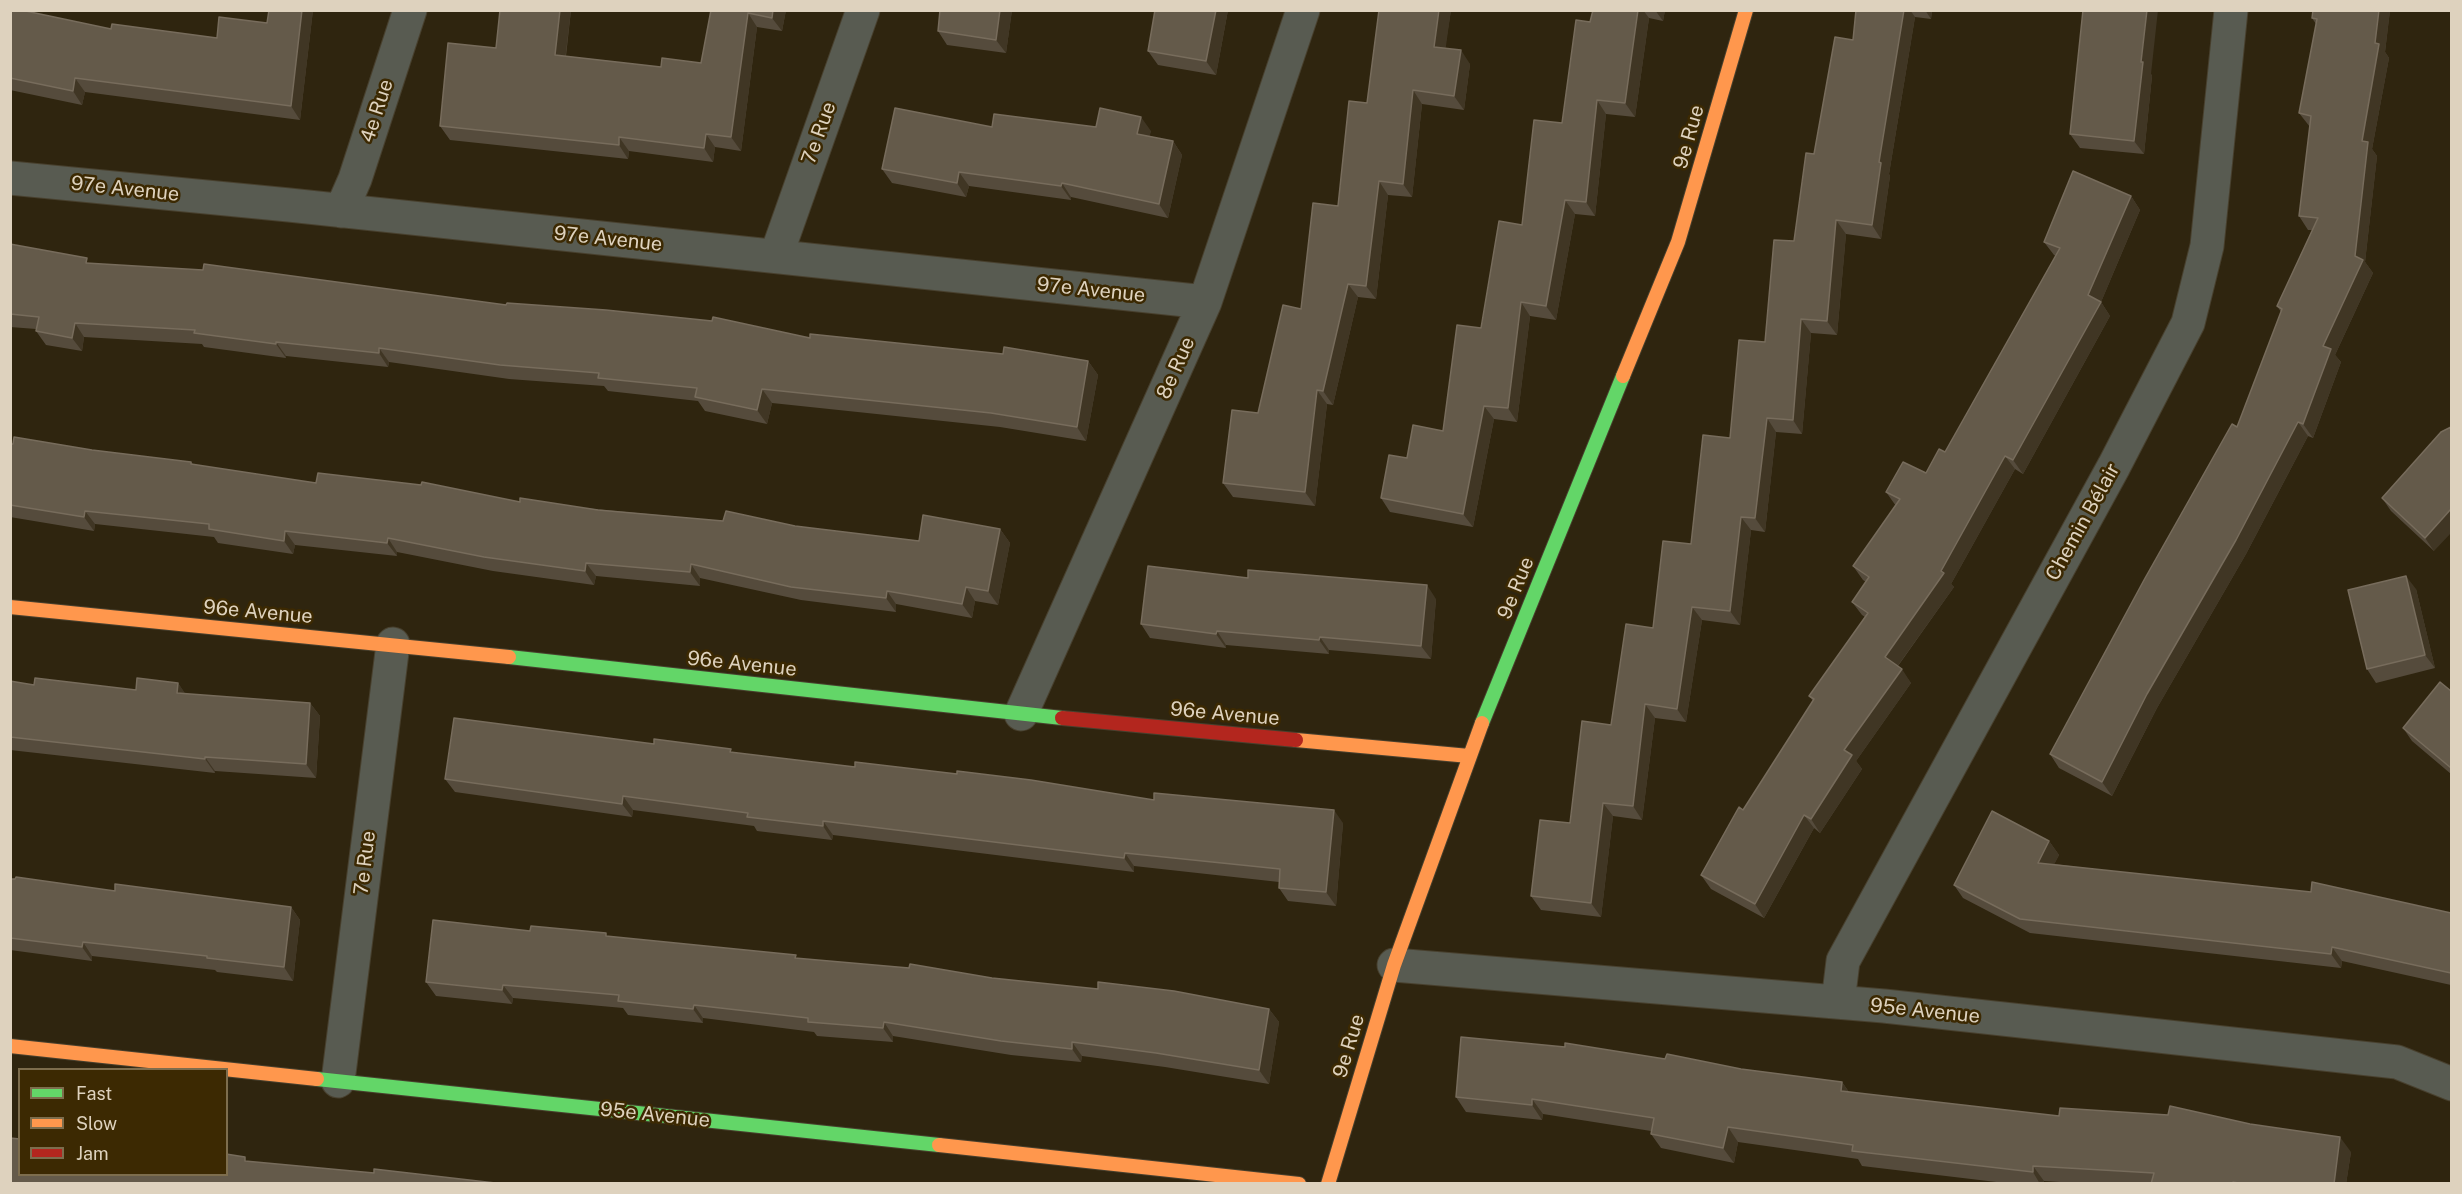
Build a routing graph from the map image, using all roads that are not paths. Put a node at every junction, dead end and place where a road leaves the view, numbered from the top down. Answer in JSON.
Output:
{"nodes":[{"id":1,"x":410,"y":10,"type":"edge"},
{"id":2,"x":863,"y":10,"type":"edge"},
{"id":3,"x":1303,"y":10,"type":"edge"},
{"id":4,"x":1746,"y":10,"type":"edge"},
{"id":5,"x":2231,"y":10,"type":"edge"},
{"id":6,"x":10,"y":178,"type":"edge"},
{"id":7,"x":341,"y":211,"type":"junction"},
{"id":8,"x":776,"y":256,"type":"junction"},
{"id":9,"x":1205,"y":302,"type":"junction"},
{"id":10,"x":10,"y":607,"type":"edge"},
{"id":11,"x":393,"y":645,"type":"junction"},
{"id":12,"x":1021,"y":714,"type":"junction"},
{"id":13,"x":1468,"y":756,"type":"junction"},
{"id":14,"x":1394,"y":965,"type":"junction"},
{"id":15,"x":1838,"y":1002,"type":"junction"},
{"id":16,"x":10,"y":1046,"type":"edge"},
{"id":17,"x":216,"y":1068,"type":"edge"},
{"id":18,"x":228,"y":1069,"type":"edge"},
{"id":19,"x":338,"y":1081,"type":"junction"},
{"id":20,"x":2451,"y":1084,"type":"edge"},
{"id":21,"x":1299,"y":1184,"type":"edge"},
{"id":22,"x":1328,"y":1184,"type":"edge"}],
"edges":[{"from":1,"to":7,"type":"street","name":"4e Rue"},
{"from":2,"to":8,"type":"street","name":"7e Rue"},
{"from":3,"to":9,"type":"street","name":"8e Rue"},
{"from":4,"to":13,"type":"street","name":"9e Rue"},
{"from":5,"to":15,"type":"street","name":"Chemin Bélair"},
{"from":6,"to":7,"type":"street","name":"97e Avenue"},
{"from":7,"to":8,"type":"street","name":"97e Avenue"},
{"from":8,"to":9,"type":"street","name":"97e Avenue"},
{"from":9,"to":12,"type":"street","name":"8e Rue"},
{"from":10,"to":11,"type":"street","name":"96e Avenue"},
{"from":11,"to":12,"type":"street","name":"96e Avenue"},
{"from":11,"to":19,"type":"street","name":"7e Rue"},
{"from":12,"to":13,"type":"street","name":"96e Avenue"},
{"from":13,"to":14,"type":"street","name":"9e Rue"},
{"from":14,"to":15,"type":"street","name":"95e Avenue"},
{"from":14,"to":22,"type":"street","name":"9e Rue"},
{"from":15,"to":20,"type":"street","name":"95e Avenue"},
{"from":16,"to":17,"type":"street","name":"95e Avenue"},
{"from":18,"to":19,"type":"street","name":"95e Avenue"},
{"from":19,"to":21,"type":"street","name":"95e Avenue"}]}
